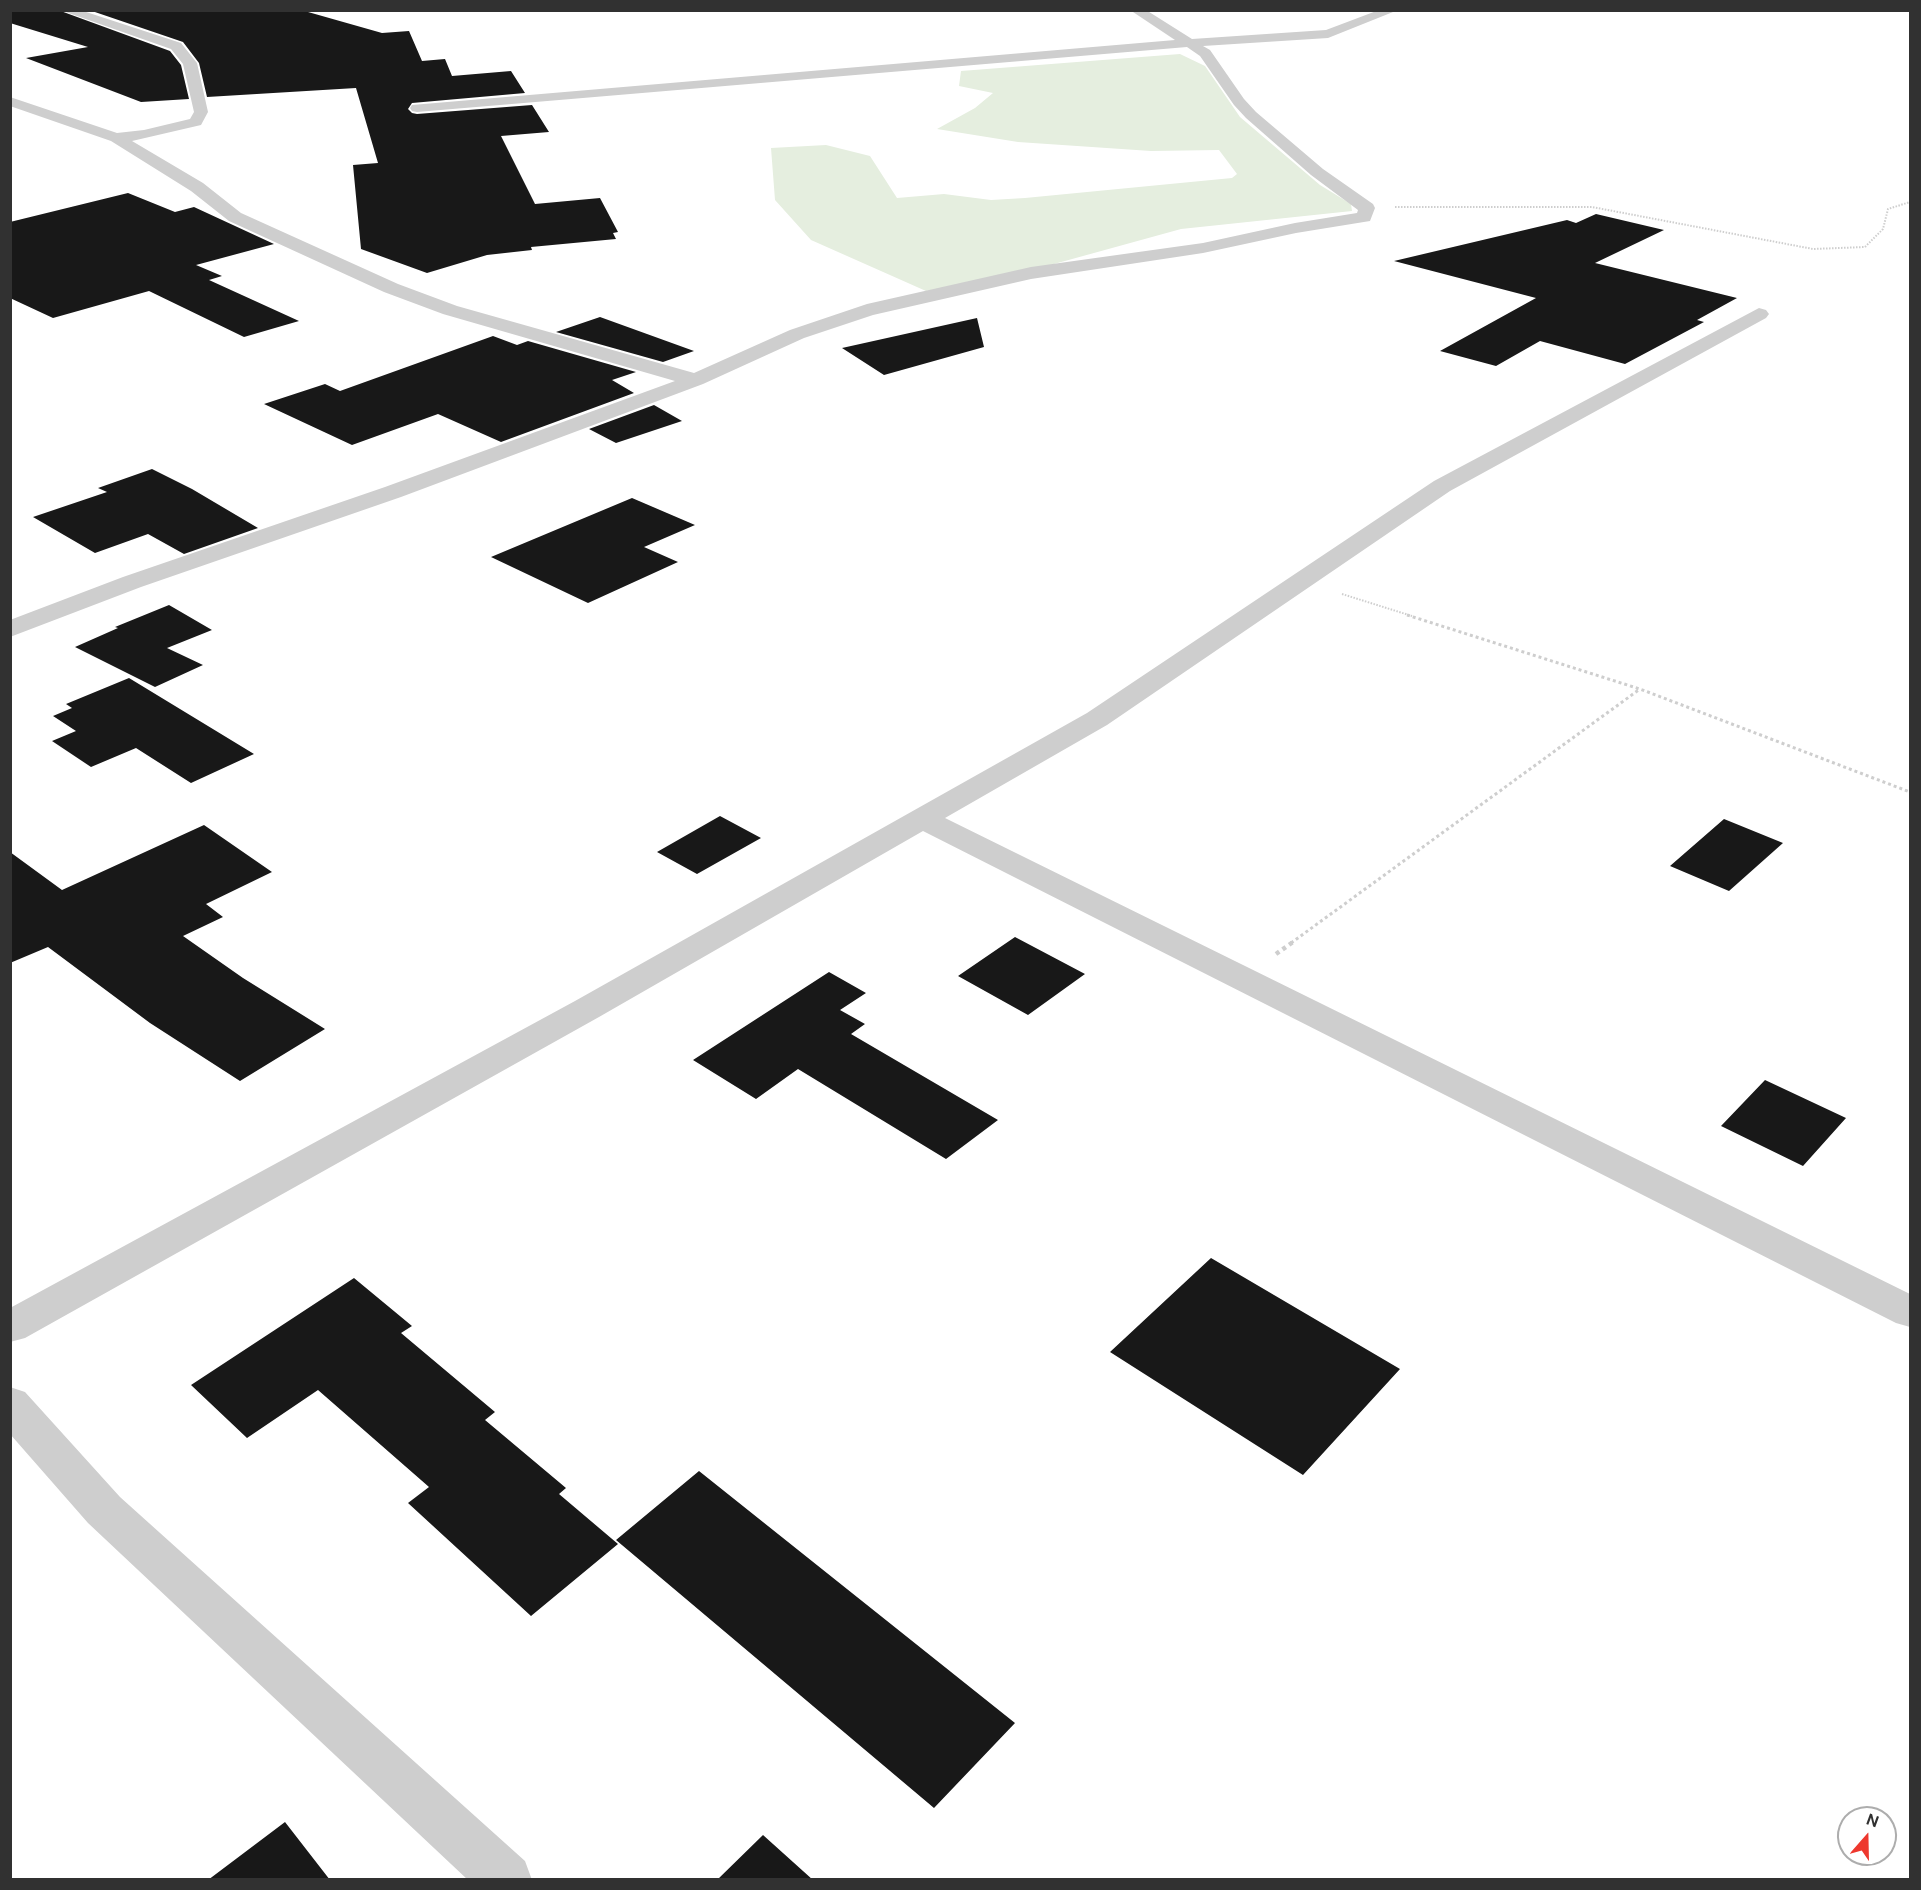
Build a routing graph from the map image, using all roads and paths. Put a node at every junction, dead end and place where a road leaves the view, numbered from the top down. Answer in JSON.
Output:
{"nodes":[{"id":1,"x":66,"y":10,"type":"edge"},
{"id":2,"x":1136,"y":10,"type":"edge"},
{"id":3,"x":1392,"y":10,"type":"edge"},
{"id":4,"x":1191,"y":43,"type":"junction"},
{"id":5,"x":10,"y":101,"type":"edge"},
{"id":6,"x":417,"y":108,"type":"dead end"},
{"id":7,"x":55,"y":117,"type":"junction"},
{"id":8,"x":22,"y":124,"type":"dead end"},
{"id":9,"x":116,"y":138,"type":"junction"},
{"id":10,"x":1911,"y":202,"type":"edge"},
{"id":11,"x":1367,"y":208,"type":"junction"},
{"id":12,"x":1760,"y":314,"type":"dead end"},
{"id":13,"x":696,"y":380,"type":"junction"},
{"id":14,"x":1302,"y":582,"type":"junction"},
{"id":15,"x":10,"y":629,"type":"edge"},
{"id":16,"x":1640,"y":689,"type":"junction"},
{"id":17,"x":1911,"y":792,"type":"edge"},
{"id":18,"x":923,"y":819,"type":"junction"},
{"id":19,"x":1243,"y":978,"type":"junction"},
{"id":20,"x":1911,"y":1312,"type":"edge"},
{"id":21,"x":10,"y":1327,"type":"edge"},
{"id":22,"x":10,"y":1404,"type":"edge"},
{"id":23,"x":506,"y":1879,"type":"edge"}],
"edges":[{"from":1,"to":9,"type":"street"},
{"from":2,"to":4,"type":"street"},
{"from":3,"to":4,"type":"street"},
{"from":4,"to":6,"type":"street"},
{"from":4,"to":11,"type":"street"},
{"from":5,"to":7,"type":"street"},
{"from":7,"to":8,"type":"street"},
{"from":7,"to":9,"type":"street"},
{"from":9,"to":13,"type":"street"},
{"from":10,"to":11,"type":"path"},
{"from":11,"to":13,"type":"street"},
{"from":12,"to":14,"type":"street"},
{"from":13,"to":15,"type":"street"},
{"from":14,"to":16,"type":"path"},
{"from":14,"to":18,"type":"street"},
{"from":16,"to":17,"type":"path"},
{"from":16,"to":19,"type":"path"},
{"from":18,"to":19,"type":"street"},
{"from":18,"to":21,"type":"street"},
{"from":19,"to":20,"type":"street"},
{"from":22,"to":23,"type":"street"}]}
